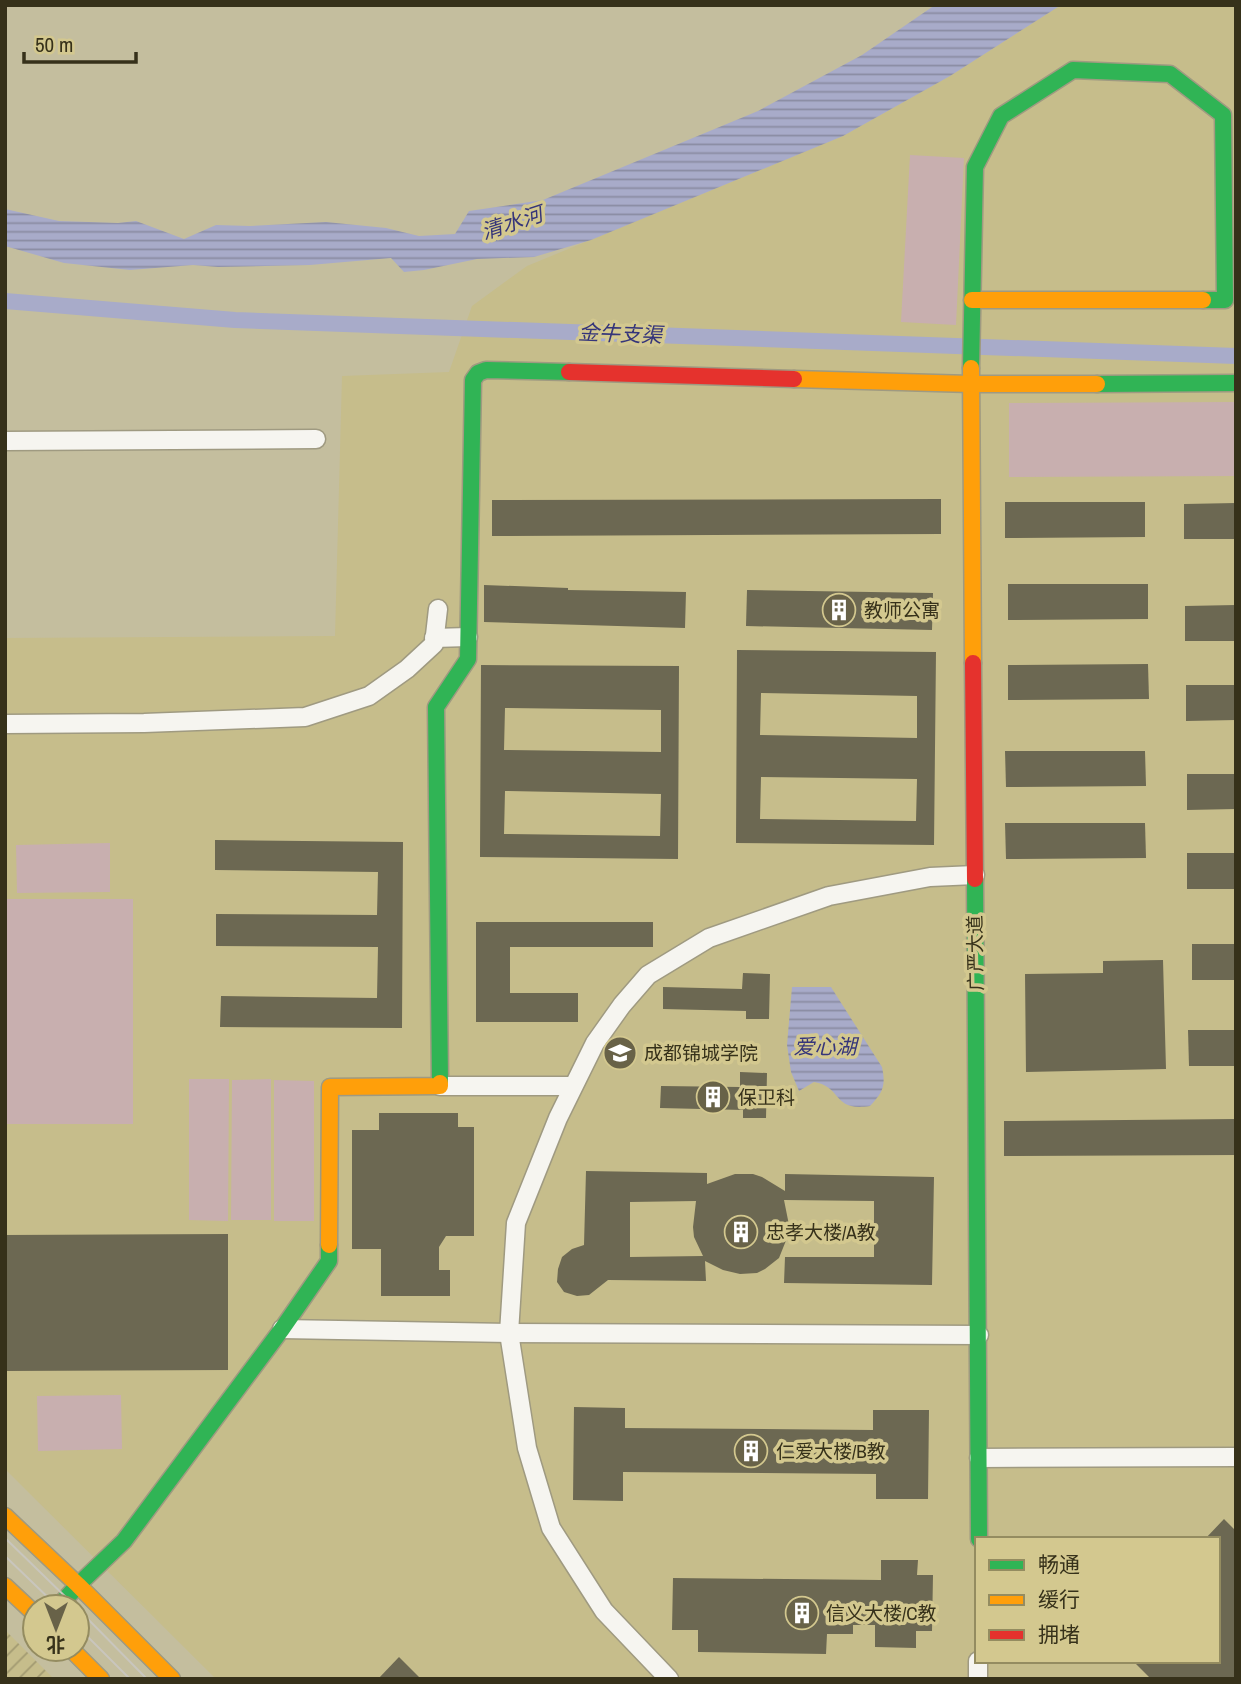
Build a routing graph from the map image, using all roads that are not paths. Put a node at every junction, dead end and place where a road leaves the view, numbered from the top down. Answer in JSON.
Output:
{"nodes":[{"id":1,"x":972,"y":300,"type":"junction"},
{"id":2,"x":1236,"y":383,"type":"edge"},
{"id":3,"x":971,"y":384,"type":"junction"},
{"id":4,"x":316,"y":439,"type":"dead end"},
{"id":5,"x":5,"y":441,"type":"edge"},
{"id":6,"x":438,"y":609,"type":"dead end"},
{"id":7,"x":468,"y":637,"type":"junction"},
{"id":8,"x":434,"y":638,"type":"junction"},
{"id":9,"x":5,"y":724,"type":"edge"},
{"id":10,"x":975,"y":875,"type":"junction"},
{"id":11,"x":440,"y":1086,"type":"junction"},
{"id":12,"x":573,"y":1086,"type":"junction"},
{"id":13,"x":282,"y":1329,"type":"junction"},
{"id":14,"x":509,"y":1333,"type":"junction"},
{"id":15,"x":979,"y":1335,"type":"junction"},
{"id":16,"x":1236,"y":1457,"type":"edge"},
{"id":17,"x":979,"y":1458,"type":"junction"},
{"id":18,"x":5,"y":1516,"type":"edge"},
{"id":19,"x":979,"y":1537,"type":"edge"},
{"id":20,"x":78,"y":1585,"type":"junction"},
{"id":21,"x":5,"y":1586,"type":"edge"},
{"id":22,"x":71,"y":1593,"type":"edge"},
{"id":23,"x":21,"y":1601,"type":"edge"},
{"id":24,"x":85,"y":1663,"type":"edge"},
{"id":25,"x":101,"y":1679,"type":"edge"},
{"id":26,"x":172,"y":1679,"type":"edge"},
{"id":27,"x":669,"y":1679,"type":"edge"}],
"edges":[{"from":1,"to":1,"type":"street","name":"广严大道"},
{"from":1,"to":3,"type":"street","name":"广严大道"},
{"from":2,"to":3,"type":"street"},
{"from":3,"to":7,"type":"street"},
{"from":3,"to":10,"type":"street","name":"广严大道"},
{"from":4,"to":5,"type":"street"},
{"from":6,"to":8,"type":"street"},
{"from":7,"to":8,"type":"street"},
{"from":7,"to":11,"type":"street"},
{"from":8,"to":9,"type":"street"},
{"from":10,"to":12,"type":"street"},
{"from":10,"to":15,"type":"street","name":"广严大道"},
{"from":11,"to":12,"type":"street"},
{"from":11,"to":13,"type":"street"},
{"from":12,"to":14,"type":"street"},
{"from":13,"to":14,"type":"street"},
{"from":13,"to":20,"type":"street"},
{"from":14,"to":15,"type":"street"},
{"from":14,"to":27,"type":"street"},
{"from":15,"to":17,"type":"street","name":"广严大道"},
{"from":16,"to":17,"type":"street"},
{"from":17,"to":19,"type":"street","name":"广严大道"},
{"from":18,"to":20,"type":"street"},
{"from":20,"to":22,"type":"street"},
{"from":20,"to":26,"type":"street"},
{"from":21,"to":23,"type":"street"},
{"from":24,"to":25,"type":"street"}]}
